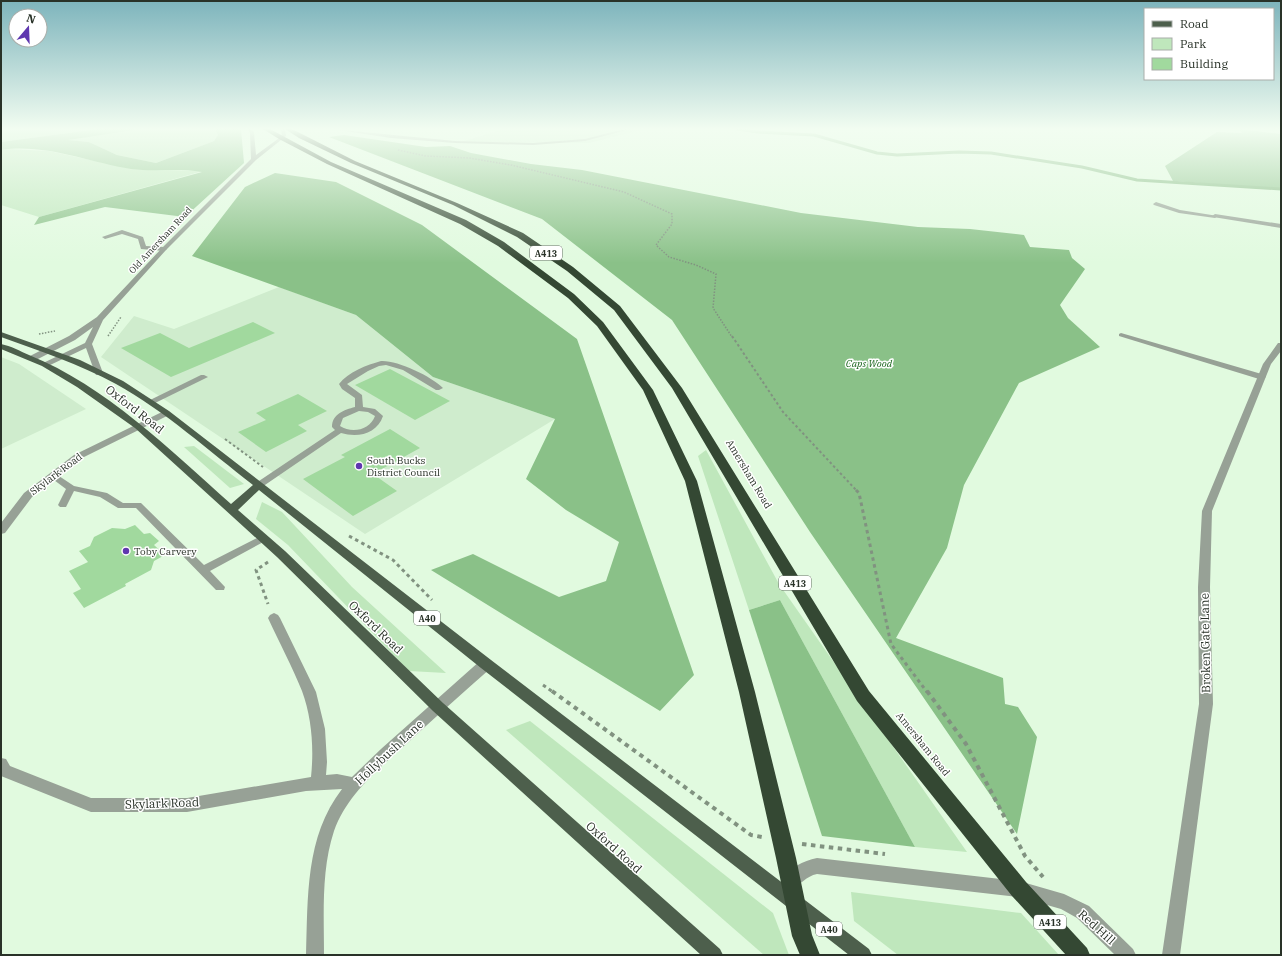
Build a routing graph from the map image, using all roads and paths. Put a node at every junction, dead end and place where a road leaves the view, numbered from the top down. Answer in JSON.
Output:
{"nodes":[{"id":1,"x":240,"y":174,"type":"edge"},
{"id":2,"x":353,"y":174,"type":"edge"},
{"id":3,"x":382,"y":174,"type":"edge"},
{"id":4,"x":547,"y":174,"type":"edge"},
{"id":5,"x":1156,"y":204,"type":"dead end"},
{"id":6,"x":1215,"y":216,"type":"joint"},
{"id":7,"x":1281,"y":226,"type":"edge"},
{"id":8,"x":106,"y":237,"type":"dead end"},
{"id":9,"x":164,"y":249,"type":"junction"},
{"id":10,"x":121,"y":317,"type":"dead end"},
{"id":11,"x":100,"y":319,"type":"junction"},
{"id":12,"x":88,"y":326,"type":"junction"},
{"id":13,"x":1,"y":334,"type":"edge"},
{"id":14,"x":39,"y":334,"type":"dead end"},
{"id":15,"x":1121,"y":335,"type":"dead end"},
{"id":16,"x":106,"y":342,"type":"dead end"},
{"id":17,"x":88,"y":344,"type":"junction"},
{"id":18,"x":1281,"y":345,"type":"edge"},
{"id":19,"x":1,"y":346,"type":"edge"},
{"id":20,"x":48,"y":351,"type":"junction"},
{"id":21,"x":61,"y":356,"type":"junction"},
{"id":22,"x":33,"y":358,"type":"junction"},
{"id":23,"x":46,"y":364,"type":"junction"},
{"id":24,"x":99,"y":373,"type":"junction"},
{"id":25,"x":204,"y":377,"type":"dead end"},
{"id":26,"x":1262,"y":377,"type":"junction"},
{"id":27,"x":439,"y":388,"type":"dead end"},
{"id":28,"x":150,"y":402,"type":"junction"},
{"id":29,"x":359,"y":409,"type":"junction"},
{"id":30,"x":166,"y":413,"type":"junction"},
{"id":31,"x":138,"y":426,"type":"junction"},
{"id":32,"x":340,"y":430,"type":"junction"},
{"id":33,"x":219,"y":435,"type":"dead end"},
{"id":34,"x":53,"y":475,"type":"junction"},
{"id":35,"x":272,"y":475,"type":"junction"},
{"id":36,"x":259,"y":485,"type":"junction"},
{"id":37,"x":70,"y":488,"type":"junction"},
{"id":38,"x":63,"y":505,"type":"dead end"},
{"id":39,"x":232,"y":509,"type":"junction"},
{"id":40,"x":1,"y":530,"type":"edge"},
{"id":41,"x":344,"y":533,"type":"dead end"},
{"id":42,"x":264,"y":538,"type":"junction"},
{"id":43,"x":281,"y":554,"type":"junction"},
{"id":44,"x":203,"y":570,"type":"junction"},
{"id":45,"x":220,"y":587,"type":"dead end"},
{"id":46,"x":434,"y":601,"type":"dead end"},
{"id":47,"x":274,"y":618,"type":"joint"},
{"id":48,"x":486,"y":664,"type":"junction"},
{"id":49,"x":537,"y":681,"type":"dead end"},
{"id":50,"x":438,"y":707,"type":"junction"},
{"id":51,"x":1,"y":764,"type":"edge"},
{"id":52,"x":318,"y":783,"type":"junction"},
{"id":53,"x":355,"y":784,"type":"junction"},
{"id":54,"x":782,"y":841,"type":"junction"},
{"id":55,"x":887,"y":854,"type":"dead end"},
{"id":56,"x":1035,"y":874,"type":"dead end"},
{"id":57,"x":1043,"y":877,"type":"junction"},
{"id":58,"x":791,"y":881,"type":"junction"},
{"id":59,"x":1019,"y":889,"type":"junction"},
{"id":60,"x":1064,"y":902,"type":"junction"},
{"id":61,"x":795,"y":904,"type":"junction"},
{"id":62,"x":315,"y":955,"type":"edge"},
{"id":63,"x":714,"y":955,"type":"edge"},
{"id":64,"x":810,"y":955,"type":"edge"},
{"id":65,"x":863,"y":955,"type":"edge"},
{"id":66,"x":1080,"y":955,"type":"edge"},
{"id":67,"x":1127,"y":955,"type":"edge"},
{"id":68,"x":1171,"y":955,"type":"edge"}],
"edges":[{"from":1,"to":9,"type":"street","name":"Old Amersham Road"},
{"from":2,"to":54,"type":"highway","number":"A413"},
{"from":3,"to":59,"type":"highway","name":"Amersham Road","number":"A413"},
{"from":4,"to":57,"type":"path"},
{"from":5,"to":6,"type":"lane"},
{"from":6,"to":7,"type":"street"},
{"from":8,"to":9,"type":"lane"},
{"from":9,"to":11,"type":"street","name":"Old Amersham Road"},
{"from":10,"to":16,"type":"path"},
{"from":11,"to":12,"type":"street","name":"Old Amersham Road"},
{"from":11,"to":17,"type":"street","name":"Old Amersham Road"},
{"from":12,"to":14,"type":"path"},
{"from":12,"to":20,"type":"street","name":"Old Amersham Road"},
{"from":13,"to":20,"type":"main road","number":"A40"},
{"from":15,"to":26,"type":"lane"},
{"from":17,"to":21,"type":"street"},
{"from":17,"to":24,"type":"street"},
{"from":18,"to":26,"type":"street","name":"Broken Gate Lane"},
{"from":19,"to":22,"type":"main road","name":"Oxford Road"},
{"from":20,"to":21,"type":"main road","number":"A40"},
{"from":20,"to":22,"type":"street","name":"Old Amersham Road"},
{"from":21,"to":23,"type":"street"},
{"from":21,"to":24,"type":"main road","number":"A40"},
{"from":22,"to":23,"type":"main road","name":"Oxford Road"},
{"from":23,"to":31,"type":"main road","name":"Oxford Road"},
{"from":24,"to":28,"type":"main road","number":"A40"},
{"from":25,"to":28,"type":"lane"},
{"from":26,"to":68,"type":"street","name":"Broken Gate Lane"},
{"from":27,"to":29,"type":"lane"},
{"from":28,"to":30,"type":"main road","number":"A40"},
{"from":29,"to":32,"type":"lane"},
{"from":29,"to":32,"type":"lane"},
{"from":30,"to":31,"type":"street","name":"Skylark Road"},
{"from":30,"to":36,"type":"main road","number":"A40"},
{"from":31,"to":34,"type":"street","name":"Skylark Road"},
{"from":31,"to":39,"type":"main road","name":"Oxford Road"},
{"from":32,"to":35,"type":"lane"},
{"from":33,"to":35,"type":"path"},
{"from":34,"to":37,"type":"lane"},
{"from":34,"to":40,"type":"street","name":"Skylark Road"},
{"from":35,"to":36,"type":"lane"},
{"from":36,"to":39,"type":"main road"},
{"from":36,"to":48,"type":"main road","number":"A40"},
{"from":37,"to":38,"type":"lane"},
{"from":37,"to":44,"type":"lane"},
{"from":39,"to":42,"type":"main road","name":"Oxford Road"},
{"from":41,"to":46,"type":"path"},
{"from":42,"to":43,"type":"main road","name":"Oxford Road"},
{"from":42,"to":44,"type":"lane"},
{"from":43,"to":47,"type":"path"},
{"from":43,"to":50,"type":"main road","name":"Oxford Road"},
{"from":44,"to":45,"type":"lane"},
{"from":47,"to":52,"type":"street"},
{"from":48,"to":50,"type":"street","name":"Hollybush Lane"},
{"from":48,"to":61,"type":"main road","number":"A40"},
{"from":49,"to":54,"type":"path"},
{"from":50,"to":53,"type":"street","name":"Hollybush Lane"},
{"from":50,"to":63,"type":"main road","name":"Oxford Road"},
{"from":51,"to":52,"type":"street","name":"Skylark Road"},
{"from":52,"to":53,"type":"street","name":"Skylark Road"},
{"from":53,"to":62,"type":"street","name":"Hollybush Lane"},
{"from":54,"to":55,"type":"path"},
{"from":54,"to":58,"type":"highway","number":"A413"},
{"from":56,"to":57,"type":"path"},
{"from":57,"to":60,"type":"path"},
{"from":58,"to":59,"type":"street","name":"Red Hill"},
{"from":58,"to":61,"type":"highway","number":"A413"},
{"from":59,"to":60,"type":"street","name":"Red Hill"},
{"from":59,"to":66,"type":"highway","name":"Amersham Road","number":"A413"},
{"from":60,"to":67,"type":"street","name":"Red Hill"},
{"from":61,"to":64,"type":"highway","number":"A413"},
{"from":61,"to":65,"type":"main road","number":"A40"}]}
